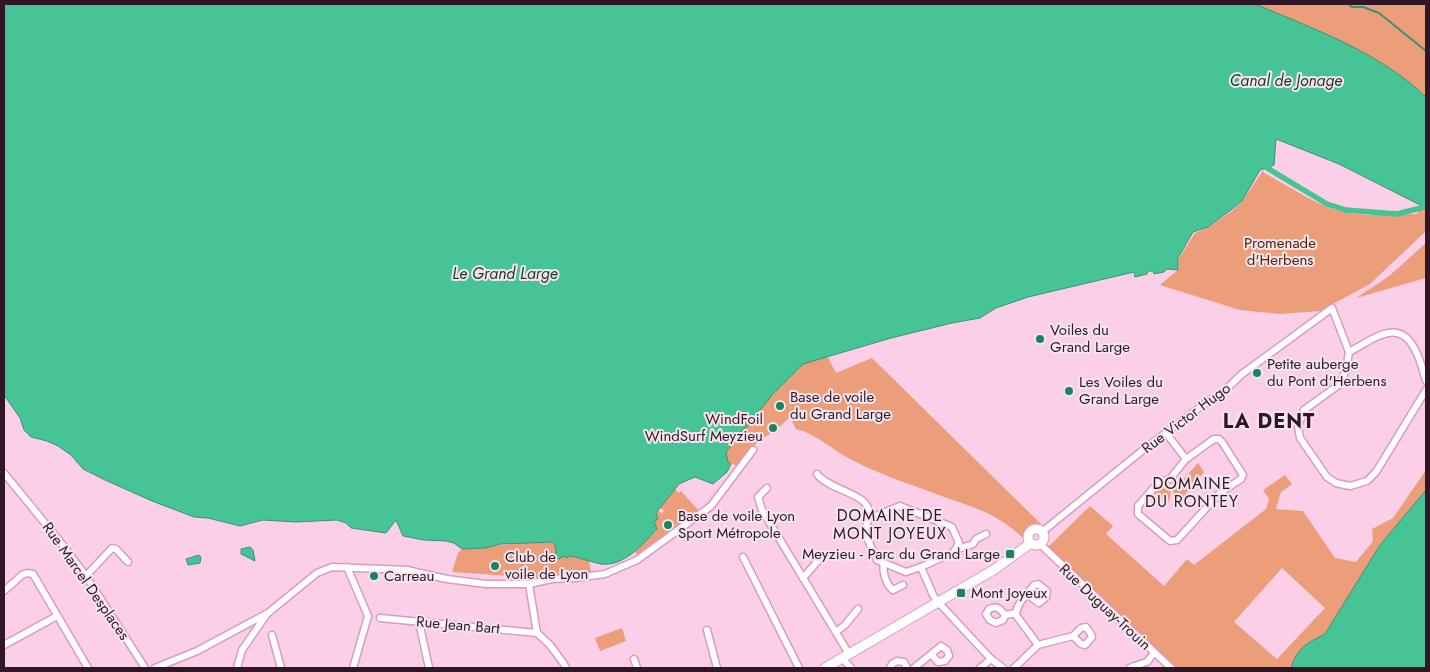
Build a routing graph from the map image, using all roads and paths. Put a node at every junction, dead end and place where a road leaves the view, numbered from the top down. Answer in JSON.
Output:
{"nodes":[{"id":1,"x":1349,"y":352,"type":"junction"},
{"id":2,"x":1426,"y":381,"type":"edge"},
{"id":3,"x":1426,"y":390,"type":"edge"},
{"id":4,"x":1166,"y":433,"type":"junction"},
{"id":5,"x":753,"y":450,"type":"dead end"},
{"id":6,"x":1186,"y":459,"type":"junction"},
{"id":7,"x":4,"y":473,"type":"edge"},
{"id":8,"x":817,"y":474,"type":"dead end"},
{"id":9,"x":767,"y":488,"type":"dead end"},
{"id":10,"x":868,"y":519,"type":"junction"},
{"id":11,"x":1042,"y":532,"type":"junction"},
{"id":12,"x":986,"y":534,"type":"dead end"},
{"id":13,"x":1036,"y":544,"type":"junction"},
{"id":14,"x":957,"y":546,"type":"junction"},
{"id":15,"x":823,"y":555,"type":"dead end"},
{"id":16,"x":743,"y":557,"type":"dead end"},
{"id":17,"x":128,"y":562,"type":"dead end"},
{"id":18,"x":884,"y":563,"type":"junction"},
{"id":19,"x":921,"y":566,"type":"junction"},
{"id":20,"x":347,"y":567,"type":"junction"},
{"id":21,"x":86,"y":576,"type":"junction"},
{"id":22,"x":803,"y":578,"type":"junction"},
{"id":23,"x":529,"y":584,"type":"junction"},
{"id":24,"x":903,"y":585,"type":"dead end"},
{"id":25,"x":4,"y":591,"type":"edge"},
{"id":26,"x":1027,"y":594,"type":"dead end"},
{"id":27,"x":938,"y":602,"type":"junction"},
{"id":28,"x":858,"y":609,"type":"dead end"},
{"id":29,"x":268,"y":613,"type":"junction"},
{"id":30,"x":1016,"y":613,"type":"junction"},
{"id":31,"x":1005,"y":615,"type":"dead end"},
{"id":32,"x":57,"y":616,"type":"junction"},
{"id":33,"x":380,"y":618,"type":"dead end"},
{"id":34,"x":419,"y":622,"type":"junction"},
{"id":35,"x":707,"y":630,"type":"dead end"},
{"id":36,"x":836,"y":632,"type":"junction"},
{"id":37,"x":537,"y":633,"type":"junction"},
{"id":38,"x":272,"y":635,"type":"dead end"},
{"id":39,"x":1073,"y":636,"type":"dead end"},
{"id":40,"x":4,"y":645,"type":"edge"},
{"id":41,"x":1038,"y":645,"type":"junction"},
{"id":42,"x":1154,"y":653,"type":"junction"},
{"id":43,"x":931,"y":654,"type":"dead end"},
{"id":44,"x":846,"y":656,"type":"junction"},
{"id":45,"x":634,"y":659,"type":"dead end"},
{"id":46,"x":992,"y":659,"type":"junction"},
{"id":47,"x":88,"y":668,"type":"edge"},
{"id":48,"x":145,"y":668,"type":"edge"},
{"id":49,"x":155,"y":668,"type":"edge"},
{"id":50,"x":237,"y":668,"type":"edge"},
{"id":51,"x":281,"y":668,"type":"edge"},
{"id":52,"x":353,"y":668,"type":"edge"},
{"id":53,"x":429,"y":668,"type":"edge"},
{"id":54,"x":566,"y":668,"type":"edge"},
{"id":55,"x":637,"y":668,"type":"edge"},
{"id":56,"x":718,"y":668,"type":"edge"},
{"id":57,"x":799,"y":668,"type":"edge"},
{"id":58,"x":825,"y":668,"type":"edge"},
{"id":59,"x":851,"y":668,"type":"edge"},
{"id":60,"x":890,"y":668,"type":"edge"},
{"id":61,"x":907,"y":668,"type":"edge"},
{"id":62,"x":914,"y":668,"type":"edge"},
{"id":63,"x":980,"y":668,"type":"edge"},
{"id":64,"x":1003,"y":668,"type":"edge"},
{"id":65,"x":1014,"y":668,"type":"edge"},
{"id":66,"x":1130,"y":668,"type":"edge"},
{"id":67,"x":1171,"y":668,"type":"edge"}],
"edges":[{"from":1,"to":2,"type":"street"},
{"from":1,"to":3,"type":"street"},
{"from":1,"to":4,"type":"street","name":"Rue Victor Hugo"},
{"from":4,"to":6,"type":"street"},
{"from":4,"to":11,"type":"street","name":"Rue Victor Hugo"},
{"from":5,"to":23,"type":"street"},
{"from":6,"to":6,"type":"street"},
{"from":7,"to":21,"type":"street","name":"Rue Marcel Desplaces"},
{"from":8,"to":10,"type":"street"},
{"from":9,"to":22,"type":"street"},
{"from":10,"to":14,"type":"street"},
{"from":10,"to":18,"type":"street"},
{"from":11,"to":13,"type":"street"},
{"from":11,"to":13,"type":"street"},
{"from":12,"to":14,"type":"street"},
{"from":13,"to":27,"type":"street"},
{"from":13,"to":42,"type":"street","name":"Rue Duguay-Trouin"},
{"from":14,"to":19,"type":"street"},
{"from":15,"to":22,"type":"street"},
{"from":16,"to":57,"type":"street"},
{"from":17,"to":21,"type":"street"},
{"from":18,"to":19,"type":"street"},
{"from":18,"to":24,"type":"street"},
{"from":19,"to":27,"type":"street"},
{"from":20,"to":23,"type":"street"},
{"from":20,"to":29,"type":"street"},
{"from":20,"to":52,"type":"street"},
{"from":21,"to":48,"type":"street","name":"Rue Marcel Desplaces"},
{"from":22,"to":36,"type":"street"},
{"from":23,"to":37,"type":"street"},
{"from":25,"to":32,"type":"street"},
{"from":26,"to":30,"type":"street"},
{"from":27,"to":44,"type":"street"},
{"from":27,"to":46,"type":"street"},
{"from":28,"to":36,"type":"street"},
{"from":29,"to":49,"type":"street"},
{"from":29,"to":50,"type":"street"},
{"from":30,"to":31,"type":"street"},
{"from":30,"to":41,"type":"street"},
{"from":32,"to":40,"type":"street"},
{"from":32,"to":47,"type":"street"},
{"from":33,"to":34,"type":"street","name":"Rue Jean Bart"},
{"from":34,"to":37,"type":"street","name":"Rue Jean Bart"},
{"from":34,"to":53,"type":"street"},
{"from":35,"to":56,"type":"street"},
{"from":36,"to":44,"type":"street"},
{"from":37,"to":54,"type":"street"},
{"from":38,"to":51,"type":"street"},
{"from":39,"to":41,"type":"street"},
{"from":41,"to":65,"type":"street"},
{"from":42,"to":66,"type":"street"},
{"from":42,"to":67,"type":"street","name":"Rue Duguay-Trouin"},
{"from":43,"to":62,"type":"street"},
{"from":44,"to":58,"type":"street"},
{"from":44,"to":59,"type":"street"},
{"from":45,"to":55,"type":"street"},
{"from":46,"to":63,"type":"street"},
{"from":46,"to":64,"type":"street"},
{"from":60,"to":61,"type":"street"}]}
